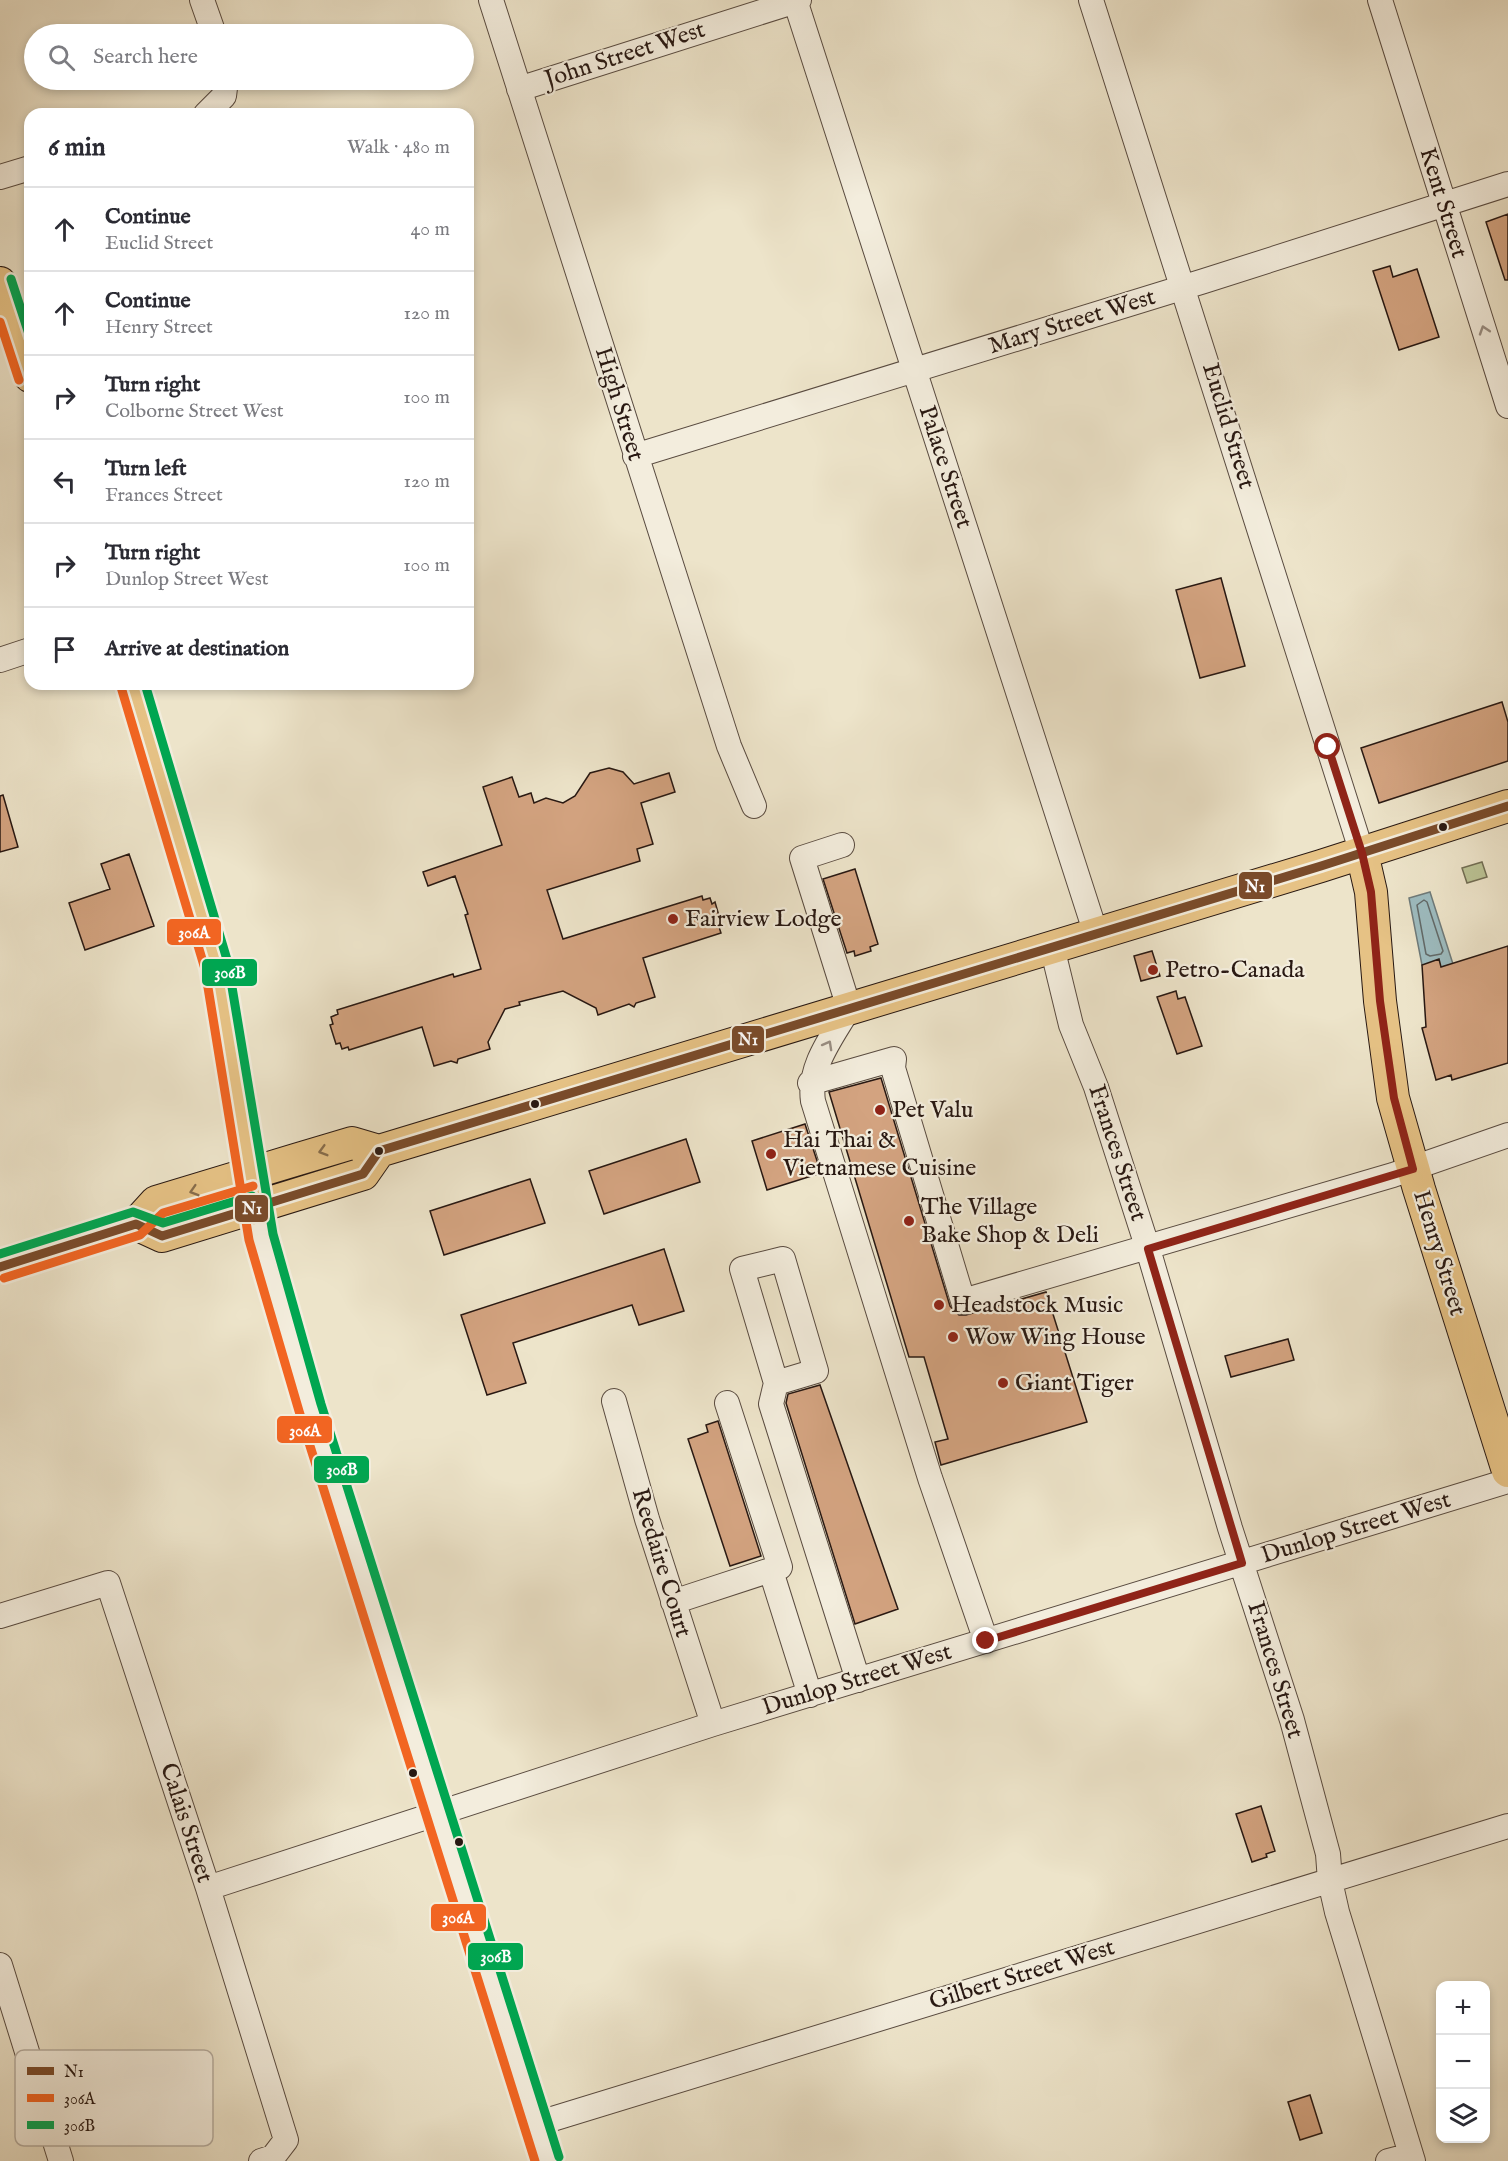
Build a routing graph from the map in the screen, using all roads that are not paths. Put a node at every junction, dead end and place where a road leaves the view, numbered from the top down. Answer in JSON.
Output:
{"nodes":[{"id":1,"x":202,"y":0,"type":"edge"},
{"id":2,"x":491,"y":0,"type":"edge"},
{"id":3,"x":797,"y":0,"type":"edge"},
{"id":4,"x":1091,"y":0,"type":"edge"},
{"id":5,"x":1380,"y":0,"type":"edge"},
{"id":6,"x":210,"y":24,"type":"edge"},
{"id":7,"x":519,"y":88,"type":"junction"},
{"id":8,"x":225,"y":90,"type":"edge"},
{"id":9,"x":212,"y":108,"type":"edge"},
{"id":10,"x":24,"y":170,"type":"edge"},
{"id":11,"x":0,"y":177,"type":"edge"},
{"id":12,"x":1508,"y":184,"type":"edge"},
{"id":13,"x":1444,"y":204,"type":"junction"},
{"id":14,"x":0,"y":283,"type":"edge"},
{"id":15,"x":1184,"y":287,"type":"junction"},
{"id":16,"x":24,"y":334,"type":"edge"},
{"id":17,"x":914,"y":370,"type":"junction"},
{"id":18,"x":1508,"y":406,"type":"edge"},
{"id":19,"x":635,"y":456,"type":"junction"},
{"id":20,"x":24,"y":652,"type":"edge"},
{"id":21,"x":0,"y":660,"type":"edge"},
{"id":22,"x":134,"y":690,"type":"edge"},
{"id":23,"x":754,"y":806,"type":"dead end"},
{"id":24,"x":1508,"y":806,"type":"edge"},
{"id":25,"x":842,"y":845,"type":"dead end"},
{"id":26,"x":1362,"y":853,"type":"junction"},
{"id":27,"x":1096,"y":934,"type":"junction"},
{"id":28,"x":1052,"y":947,"type":"junction"},
{"id":29,"x":849,"y":1008,"type":"junction"},
{"id":30,"x":810,"y":1083,"type":"junction"},
{"id":31,"x":1508,"y":1135,"type":"edge"},
{"id":32,"x":379,"y":1151,"type":"junction"},
{"id":33,"x":1413,"y":1169,"type":"junction"},
{"id":34,"x":250,"y":1174,"type":"junction"},
{"id":35,"x":256,"y":1207,"type":"junction"},
{"id":36,"x":136,"y":1224,"type":"junction"},
{"id":37,"x":1148,"y":1249,"type":"junction"},
{"id":38,"x":0,"y":1267,"type":"edge"},
{"id":39,"x":776,"y":1383,"type":"junction"},
{"id":40,"x":614,"y":1401,"type":"dead end"},
{"id":41,"x":727,"y":1403,"type":"dead end"},
{"id":42,"x":1508,"y":1471,"type":"edge"},
{"id":43,"x":1508,"y":1481,"type":"edge"},
{"id":44,"x":1242,"y":1563,"type":"junction"},
{"id":45,"x":771,"y":1571,"type":"junction"},
{"id":46,"x":673,"y":1602,"type":"junction"},
{"id":47,"x":0,"y":1616,"type":"edge"},
{"id":48,"x":986,"y":1641,"type":"junction"},
{"id":49,"x":858,"y":1680,"type":"junction"},
{"id":50,"x":810,"y":1695,"type":"junction"},
{"id":51,"x":713,"y":1724,"type":"junction"},
{"id":52,"x":438,"y":1811,"type":"junction"},
{"id":53,"x":1508,"y":1826,"type":"edge"},
{"id":54,"x":1330,"y":1881,"type":"junction"},
{"id":55,"x":208,"y":1888,"type":"junction"},
{"id":56,"x":0,"y":1965,"type":"edge"},
{"id":57,"x":27,"y":2050,"type":"edge"},
{"id":58,"x":536,"y":2124,"type":"junction"},
{"id":59,"x":57,"y":2146,"type":"edge"},
{"id":60,"x":1412,"y":2158,"type":"edge"},
{"id":61,"x":62,"y":2161,"type":"edge"},
{"id":62,"x":261,"y":2161,"type":"edge"},
{"id":63,"x":548,"y":2161,"type":"edge"},
{"id":64,"x":1388,"y":2161,"type":"edge"}],
"edges":[{"from":1,"to":6,"type":"street"},
{"from":2,"to":7,"type":"street","name":"High Street"},
{"from":3,"to":7,"type":"street","name":"John Street West"},
{"from":3,"to":17,"type":"street","name":"Palace Street"},
{"from":4,"to":15,"type":"street","name":"Euclid Street"},
{"from":5,"to":13,"type":"street","name":"Kent Street"},
{"from":7,"to":19,"type":"street","name":"High Street"},
{"from":8,"to":9,"type":"street"},
{"from":10,"to":11,"type":"street"},
{"from":12,"to":13,"type":"street","name":"Mary Street West"},
{"from":13,"to":15,"type":"street","name":"Mary Street West"},
{"from":18,"to":13,"type":"street","name":"Kent Street","one_way":true},
{"from":14,"to":16,"type":"main road"},
{"from":15,"to":17,"type":"street","name":"Mary Street West"},
{"from":15,"to":26,"type":"street","name":"Euclid Street"},
{"from":17,"to":19,"type":"street","name":"Mary Street West"},
{"from":17,"to":27,"type":"street","name":"Palace Street"},
{"from":19,"to":23,"type":"street","name":"High Street"},
{"from":20,"to":21,"type":"street"},
{"from":22,"to":34,"type":"main road"},
{"from":24,"to":26,"type":"main road"},
{"from":25,"to":29,"type":"street"},
{"from":26,"to":27,"type":"main road"},
{"from":26,"to":33,"type":"main road","name":"Henry Street"},
{"from":27,"to":28,"type":"main road"},
{"from":28,"to":29,"type":"main road"},
{"from":28,"to":37,"type":"street","name":"Frances Street"},
{"from":30,"to":29,"type":"street","one_way":true},
{"from":29,"to":32,"type":"main road"},
{"from":30,"to":37,"type":"street"},
{"from":30,"to":48,"type":"street"},
{"from":31,"to":33,"type":"street"},
{"from":32,"to":34,"type":"main road","one_way":true},
{"from":32,"to":35,"type":"main road"},
{"from":33,"to":37,"type":"street"},
{"from":33,"to":42,"type":"main road","name":"Henry Street"},
{"from":34,"to":35,"type":"street"},
{"from":34,"to":36,"type":"main road","one_way":true},
{"from":35,"to":36,"type":"main road"},
{"from":35,"to":52,"type":"street"},
{"from":36,"to":38,"type":"main road"},
{"from":37,"to":44,"type":"street","name":"Frances Street"},
{"from":39,"to":39,"type":"street"},
{"from":39,"to":49,"type":"street"},
{"from":40,"to":46,"type":"street","name":"Reedaire Court"},
{"from":41,"to":45,"type":"street"},
{"from":43,"to":44,"type":"street","name":"Dunlop Street West"},
{"from":44,"to":48,"type":"street","name":"Dunlop Street West"},
{"from":44,"to":54,"type":"street","name":"Frances Street"},
{"from":45,"to":46,"type":"street"},
{"from":45,"to":50,"type":"street"},
{"from":46,"to":51,"type":"street","name":"Reedaire Court"},
{"from":47,"to":55,"type":"street","name":"Calais Street"},
{"from":48,"to":49,"type":"street","name":"Dunlop Street West"},
{"from":49,"to":50,"type":"street","name":"Dunlop Street West"},
{"from":50,"to":51,"type":"street","name":"Dunlop Street West"},
{"from":51,"to":52,"type":"street","name":"Dunlop Street West"},
{"from":52,"to":55,"type":"street","name":"Dunlop Street West"},
{"from":52,"to":58,"type":"street"},
{"from":53,"to":54,"type":"street","name":"Gilbert Street West"},
{"from":54,"to":58,"type":"street","name":"Gilbert Street West"},
{"from":54,"to":60,"type":"street","name":"Frances Street"},
{"from":55,"to":62,"type":"street","name":"Calais Street"},
{"from":56,"to":57,"type":"street"},
{"from":58,"to":63,"type":"street"},
{"from":59,"to":61,"type":"street"},
{"from":60,"to":64,"type":"street"}]}
